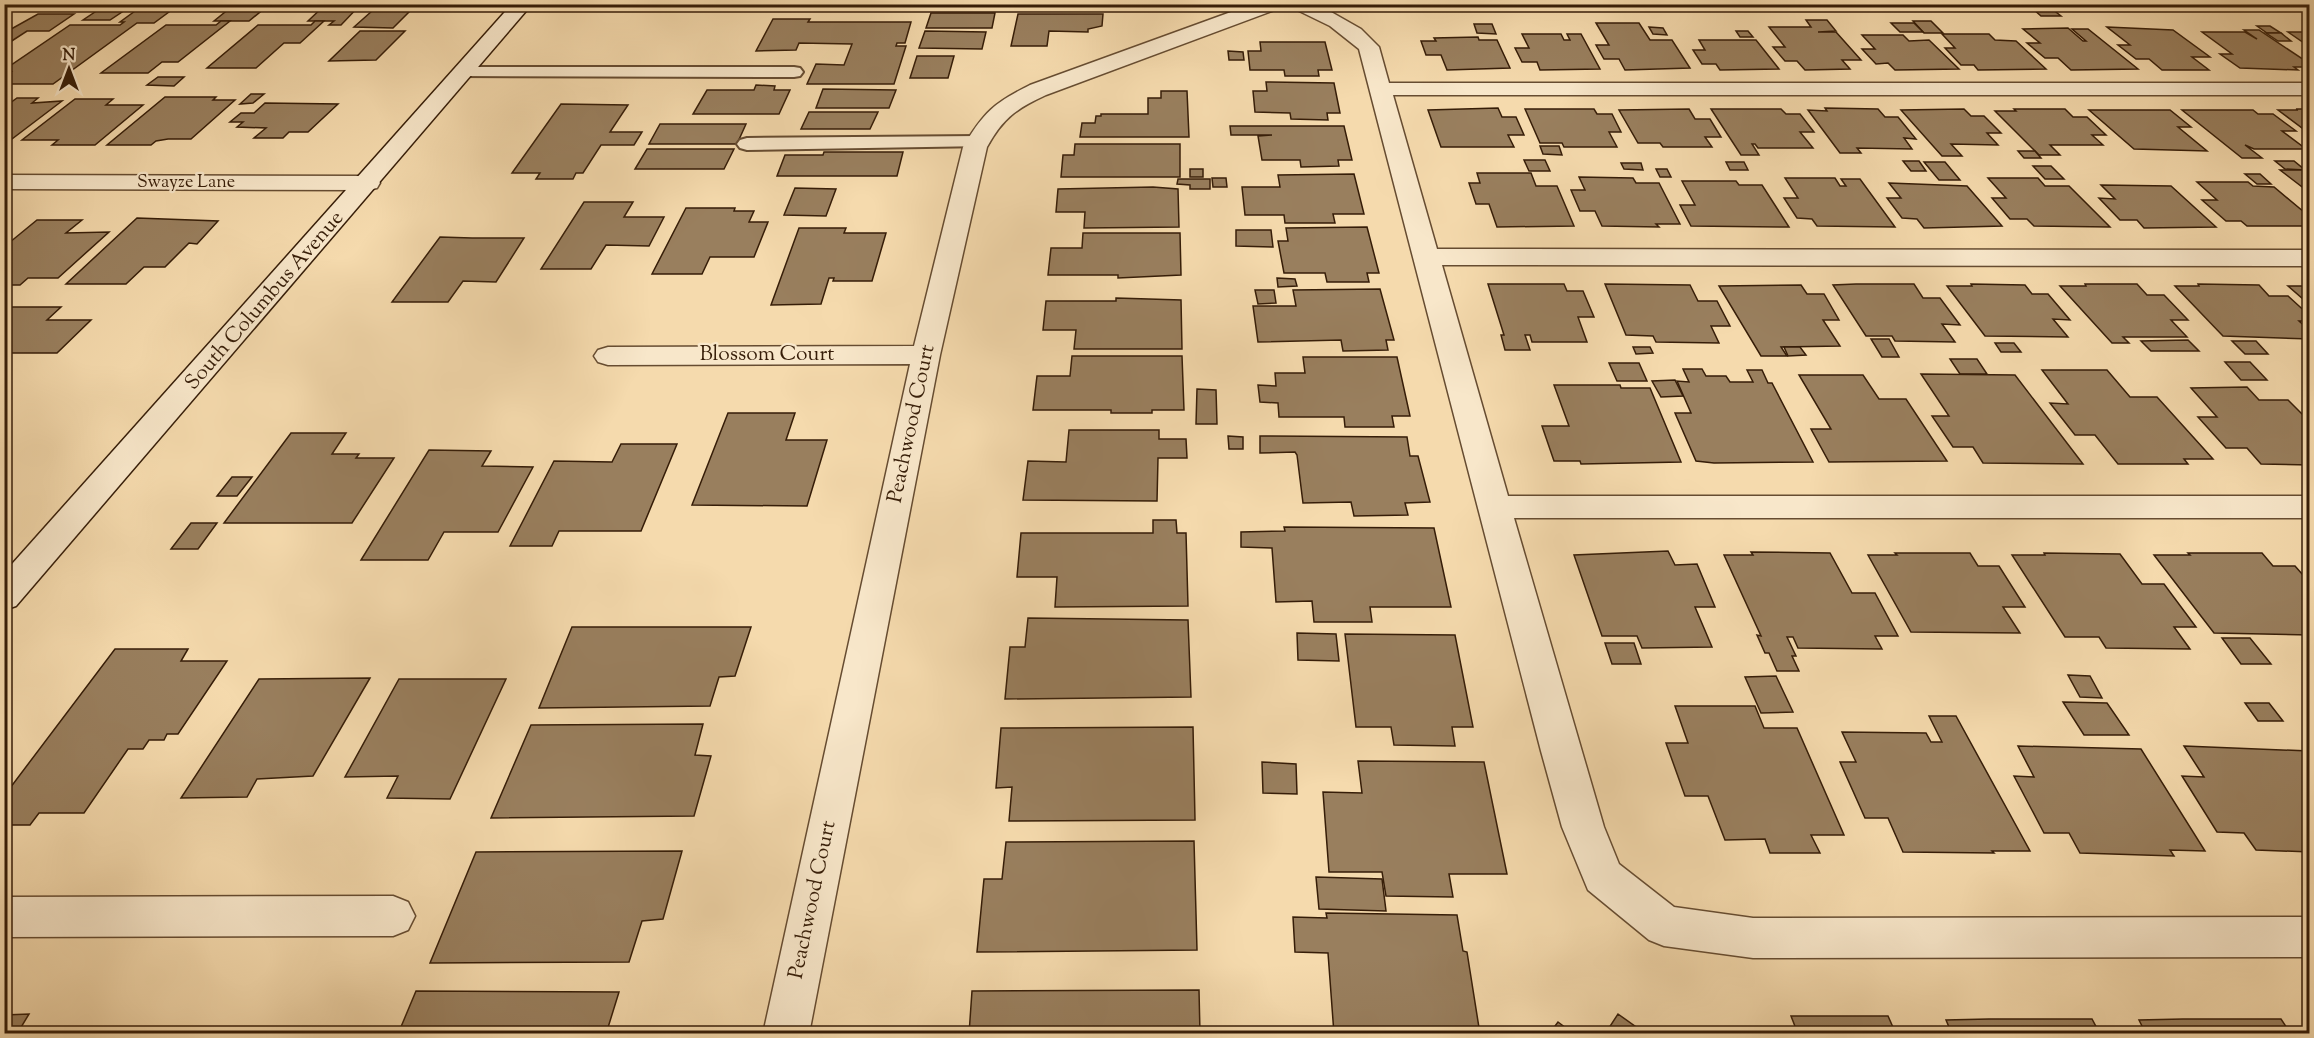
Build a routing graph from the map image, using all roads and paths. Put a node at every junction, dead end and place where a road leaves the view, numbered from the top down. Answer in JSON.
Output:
{"nodes":[{"id":1,"x":523,"y":4,"type":"edge"},
{"id":2,"x":1273,"y":4,"type":"edge"},
{"id":3,"x":1300,"y":4,"type":"edge"},
{"id":4,"x":464,"y":72,"type":"junction"},
{"id":5,"x":794,"y":72,"type":"dead end"},
{"id":6,"x":1381,"y":89,"type":"junction"},
{"id":7,"x":2310,"y":89,"type":"edge"},
{"id":8,"x":979,"y":142,"type":"junction"},
{"id":9,"x":747,"y":144,"type":"dead end"},
{"id":10,"x":4,"y":182,"type":"edge"},
{"id":11,"x":368,"y":183,"type":"junction"},
{"id":12,"x":1425,"y":257,"type":"junction"},
{"id":13,"x":2310,"y":258,"type":"edge"},
{"id":14,"x":926,"y":355,"type":"junction"},
{"id":15,"x":608,"y":356,"type":"dead end"},
{"id":16,"x":1493,"y":507,"type":"junction"},
{"id":17,"x":2310,"y":507,"type":"edge"},
{"id":18,"x":4,"y":597,"type":"edge"},
{"id":19,"x":393,"y":916,"type":"dead end"},
{"id":20,"x":4,"y":917,"type":"edge"},
{"id":21,"x":2310,"y":937,"type":"edge"},
{"id":22,"x":786,"y":1034,"type":"edge"}],
"edges":[{"from":1,"to":4,"type":"street","name":"South Columbus Avenue"},
{"from":2,"to":8,"type":"street","name":"Peachwood Court"},
{"from":3,"to":6,"type":"street"},
{"from":4,"to":5,"type":"lane"},
{"from":4,"to":11,"type":"street","name":"South Columbus Avenue"},
{"from":6,"to":7,"type":"street"},
{"from":6,"to":12,"type":"street"},
{"from":8,"to":9,"type":"lane"},
{"from":8,"to":14,"type":"street","name":"Peachwood Court"},
{"from":10,"to":11,"type":"street","name":"Swayze Lane"},
{"from":11,"to":18,"type":"street","name":"South Columbus Avenue"},
{"from":12,"to":13,"type":"street"},
{"from":12,"to":16,"type":"street"},
{"from":14,"to":15,"type":"street","name":"Blossom Court"},
{"from":14,"to":22,"type":"street","name":"Peachwood Court"},
{"from":16,"to":17,"type":"street"},
{"from":16,"to":21,"type":"street"},
{"from":19,"to":20,"type":"street"}]}
